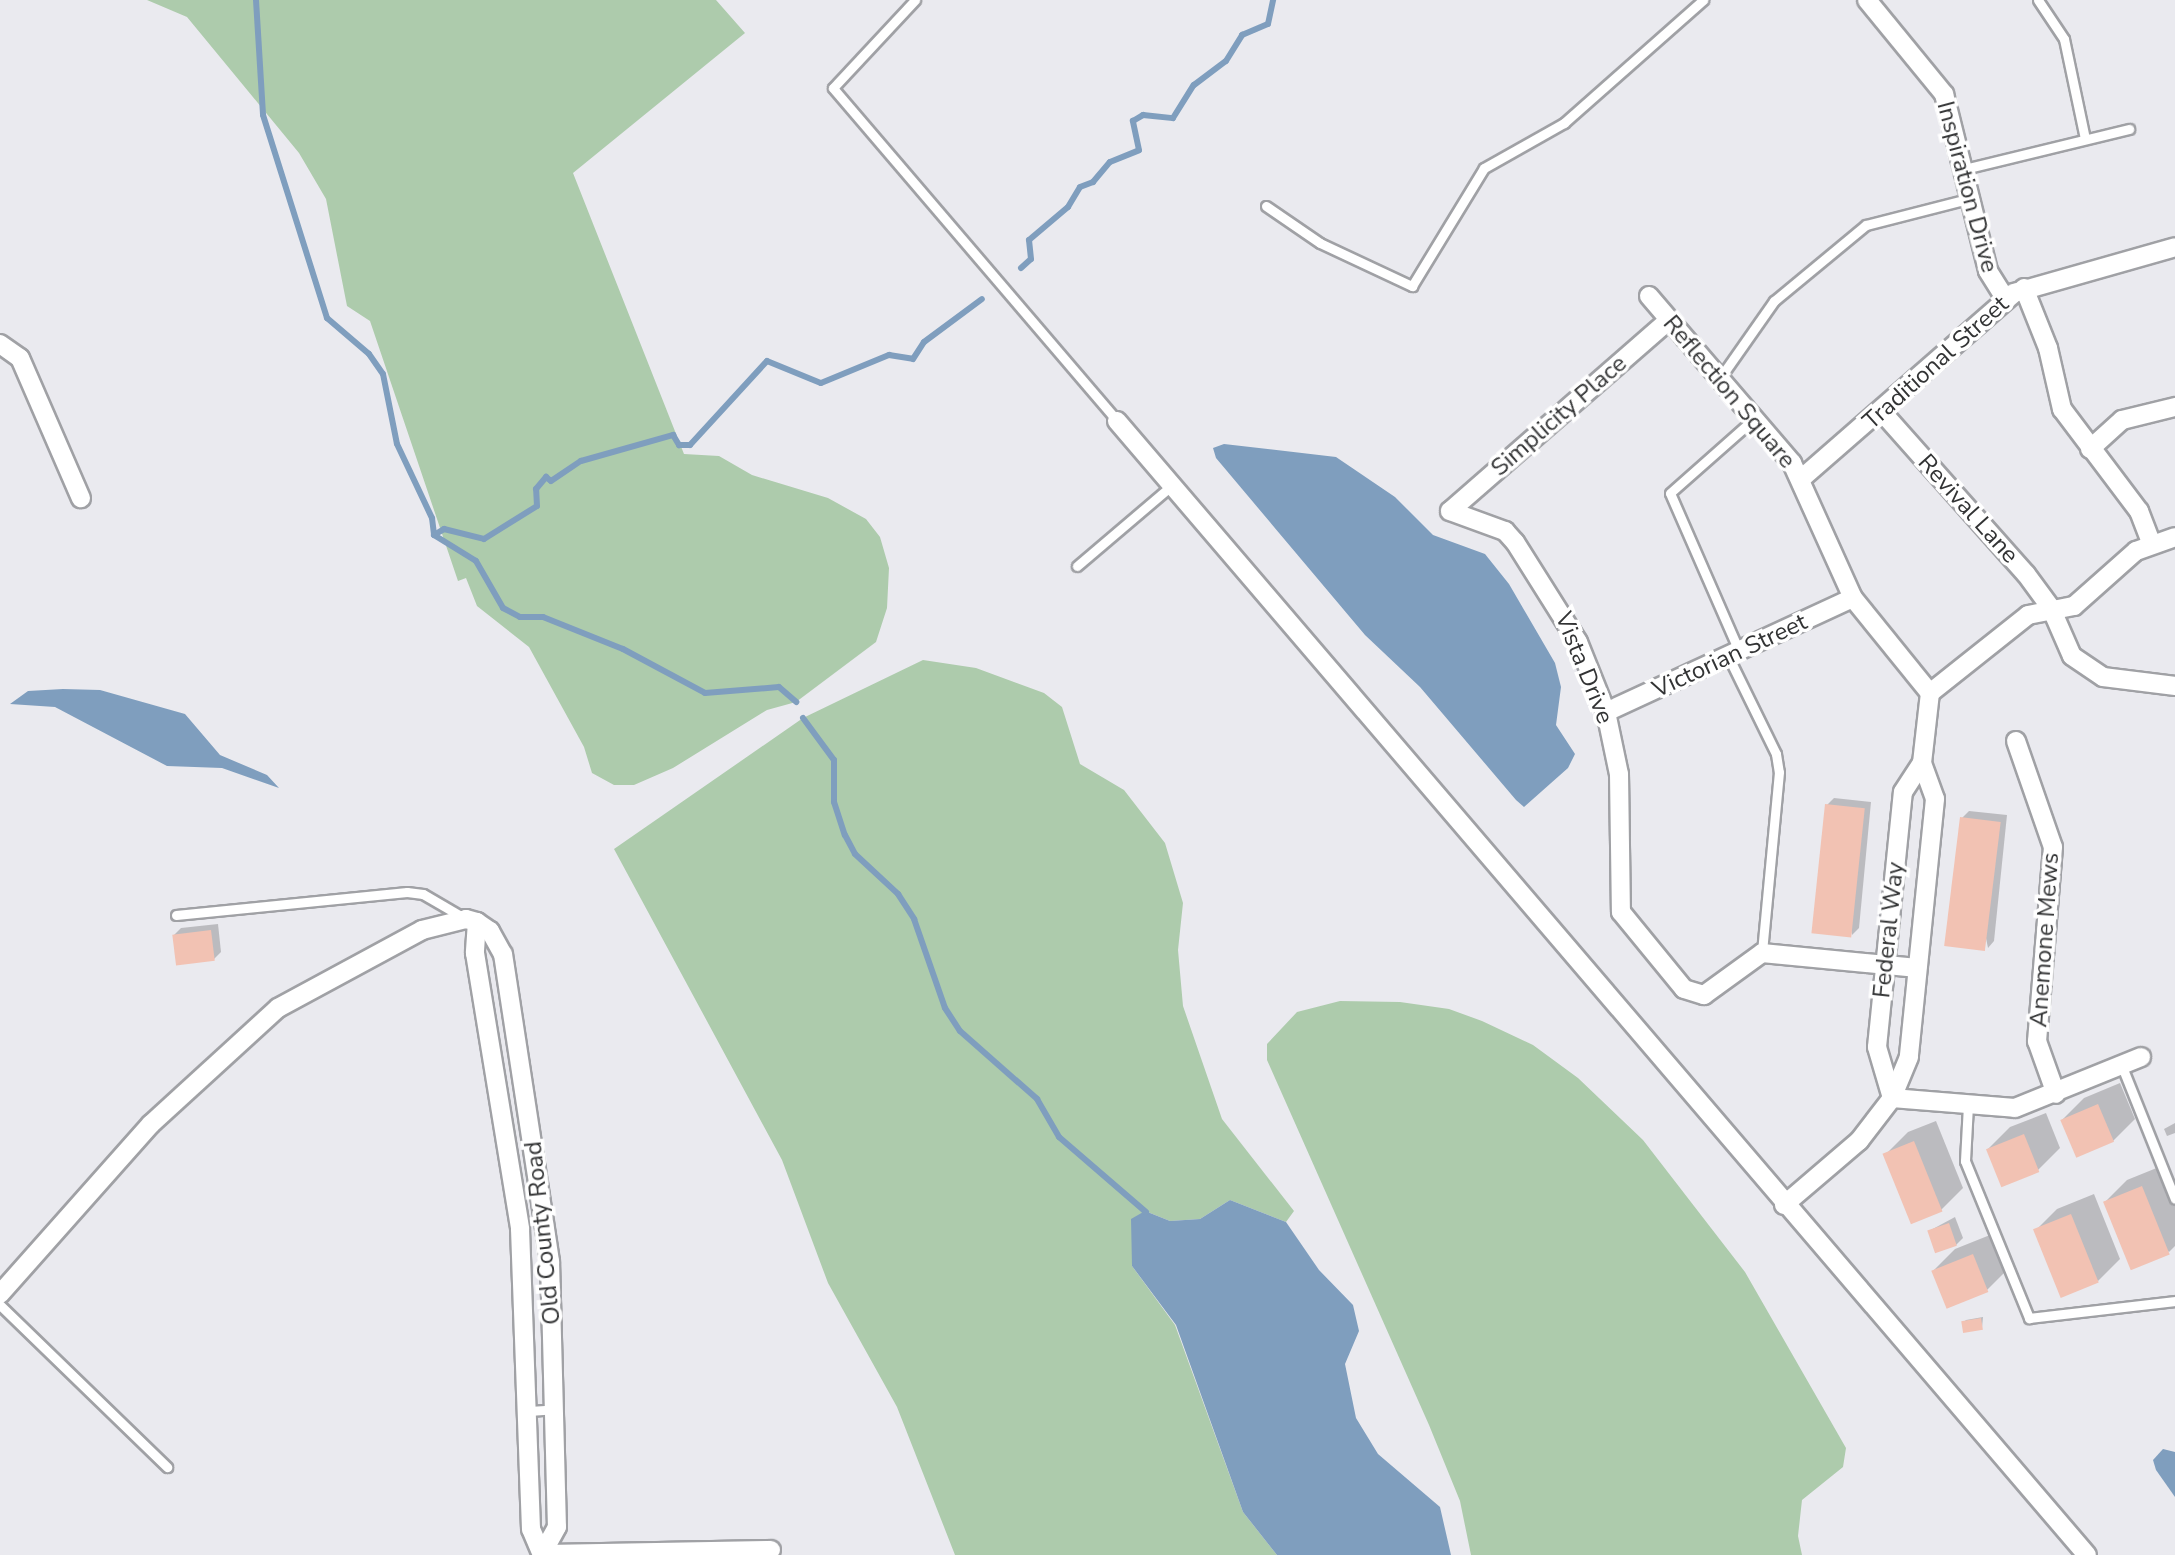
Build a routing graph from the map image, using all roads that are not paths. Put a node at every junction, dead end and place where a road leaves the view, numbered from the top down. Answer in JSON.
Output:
{"nodes":[{"id":1,"x":915,"y":0,"type":"edge"},
{"id":2,"x":1703,"y":0,"type":"edge"},
{"id":3,"x":1867,"y":0,"type":"edge"},
{"id":4,"x":2038,"y":0,"type":"edge"},
{"id":5,"x":2129,"y":129,"type":"dead end"},
{"id":6,"x":2085,"y":139,"type":"junction"},
{"id":7,"x":1964,"y":169,"type":"junction"},
{"id":8,"x":1971,"y":198,"type":"junction"},
{"id":9,"x":1266,"y":206,"type":"dead end"},
{"id":10,"x":2175,"y":247,"type":"edge"},
{"id":11,"x":2024,"y":288,"type":"junction"},
{"id":12,"x":1649,"y":296,"type":"dead end"},
{"id":13,"x":2006,"y":300,"type":"junction"},
{"id":14,"x":1668,"y":321,"type":"junction"},
{"id":15,"x":0,"y":344,"type":"edge"},
{"id":16,"x":1720,"y":378,"type":"junction"},
{"id":17,"x":2175,"y":407,"type":"edge"},
{"id":18,"x":1882,"y":412,"type":"junction"},
{"id":19,"x":1756,"y":417,"type":"junction"},
{"id":20,"x":1117,"y":421,"type":"joint"},
{"id":21,"x":2090,"y":449,"type":"junction"},
{"id":22,"x":1802,"y":478,"type":"junction"},
{"id":23,"x":1171,"y":486,"type":"junction"},
{"id":24,"x":81,"y":498,"type":"dead end"},
{"id":25,"x":1450,"y":511,"type":"joint"},
{"id":26,"x":2175,"y":537,"type":"edge"},
{"id":27,"x":2151,"y":543,"type":"junction"},
{"id":28,"x":1077,"y":566,"type":"dead end"},
{"id":29,"x":1853,"y":598,"type":"junction"},
{"id":30,"x":2051,"y":608,"type":"junction"},
{"id":31,"x":1734,"y":655,"type":"junction"},
{"id":32,"x":2175,"y":686,"type":"edge"},
{"id":33,"x":1930,"y":693,"type":"junction"},
{"id":34,"x":1606,"y":712,"type":"junction"},
{"id":35,"x":2016,"y":741,"type":"dead end"},
{"id":36,"x":1922,"y":763,"type":"junction"},
{"id":37,"x":176,"y":915,"type":"dead end"},
{"id":38,"x":472,"y":920,"type":"junction"},
{"id":39,"x":1762,"y":953,"type":"junction"},
{"id":40,"x":1885,"y":965,"type":"junction"},
{"id":41,"x":1917,"y":968,"type":"junction"},
{"id":42,"x":2141,"y":1057,"type":"dead end"},
{"id":43,"x":2121,"y":1064,"type":"junction"},
{"id":44,"x":2056,"y":1094,"type":"junction"},
{"id":45,"x":1892,"y":1098,"type":"junction"},
{"id":46,"x":1968,"y":1105,"type":"junction"},
{"id":47,"x":532,"y":1137,"type":"junction"},
{"id":48,"x":507,"y":1143,"type":"junction"},
{"id":49,"x":2175,"y":1199,"type":"edge"},
{"id":50,"x":1784,"y":1205,"type":"junction"},
{"id":51,"x":0,"y":1294,"type":"edge"},
{"id":52,"x":2175,"y":1301,"type":"edge"},
{"id":53,"x":0,"y":1305,"type":"edge"},
{"id":54,"x":556,"y":1409,"type":"junction"},
{"id":55,"x":530,"y":1411,"type":"junction"},
{"id":56,"x":167,"y":1467,"type":"dead end"},
{"id":57,"x":771,"y":1550,"type":"dead end"},
{"id":58,"x":542,"y":1554,"type":"edge"},
{"id":59,"x":2087,"y":1555,"type":"edge"}],
"edges":[{"from":1,"to":20,"type":"lane"},
{"from":2,"to":9,"type":"lane"},
{"from":3,"to":7,"type":"street","name":"Inspiration Drive"},
{"from":4,"to":6,"type":"lane"},
{"from":5,"to":6,"type":"lane"},
{"from":6,"to":7,"type":"lane"},
{"from":7,"to":8,"type":"street","name":"Inspiration Drive"},
{"from":8,"to":13,"type":"street","name":"Inspiration Drive"},
{"from":8,"to":16,"type":"lane"},
{"from":10,"to":11,"type":"street","name":"Traditional Street"},
{"from":11,"to":13,"type":"street","name":"Traditional Street"},
{"from":11,"to":21,"type":"street"},
{"from":12,"to":14,"type":"street","name":"Reflection Square"},
{"from":13,"to":18,"type":"street","name":"Traditional Street"},
{"from":14,"to":16,"type":"street","name":"Reflection Square"},
{"from":14,"to":25,"type":"street","name":"Simplicity Place"},
{"from":15,"to":24,"type":"street"},
{"from":16,"to":19,"type":"street","name":"Reflection Square"},
{"from":17,"to":21,"type":"street"},
{"from":18,"to":22,"type":"street","name":"Traditional Street"},
{"from":18,"to":30,"type":"street","name":"Revival Lane"},
{"from":19,"to":22,"type":"street","name":"Reflection Square"},
{"from":19,"to":31,"type":"lane"},
{"from":20,"to":23,"type":"street"},
{"from":21,"to":27,"type":"street"},
{"from":22,"to":29,"type":"street","name":"Reflection Square"},
{"from":23,"to":28,"type":"lane"},
{"from":23,"to":50,"type":"street"},
{"from":25,"to":34,"type":"street","name":"Vista Drive"},
{"from":26,"to":27,"type":"street"},
{"from":27,"to":30,"type":"street"},
{"from":29,"to":31,"type":"street","name":"Victorian Street"},
{"from":29,"to":33,"type":"street","name":"Reflection Square"},
{"from":30,"to":32,"type":"street","name":"Revival Lane"},
{"from":30,"to":33,"type":"street"},
{"from":31,"to":34,"type":"street","name":"Victorian Street"},
{"from":31,"to":39,"type":"lane"},
{"from":33,"to":36,"type":"street","name":"Federal Way"},
{"from":34,"to":39,"type":"street","name":"Vista Drive"},
{"from":35,"to":44,"type":"street","name":"Anemone Mews"},
{"from":36,"to":40,"type":"street","name":"Federal Way"},
{"from":36,"to":41,"type":"street","name":"Federal Way"},
{"from":37,"to":38,"type":"lane"},
{"from":38,"to":47,"type":"street","name":"Old County Road"},
{"from":38,"to":48,"type":"street","name":"Old County Road"},
{"from":38,"to":51,"type":"street"},
{"from":39,"to":40,"type":"street"},
{"from":40,"to":41,"type":"street"},
{"from":40,"to":45,"type":"street","name":"Federal Way"},
{"from":41,"to":45,"type":"street","name":"Federal Way"},
{"from":42,"to":43,"type":"street"},
{"from":43,"to":44,"type":"street"},
{"from":43,"to":49,"type":"lane"},
{"from":44,"to":46,"type":"street"},
{"from":45,"to":46,"type":"street"},
{"from":45,"to":50,"type":"street","name":"Federal Way"},
{"from":46,"to":52,"type":"lane"},
{"from":47,"to":48,"type":"lane"},
{"from":47,"to":54,"type":"street","name":"Old County Road"},
{"from":48,"to":55,"type":"street","name":"Old County Road"},
{"from":50,"to":59,"type":"street"},
{"from":53,"to":56,"type":"lane"},
{"from":54,"to":55,"type":"lane"},
{"from":54,"to":58,"type":"street","name":"Old County Road"},
{"from":55,"to":58,"type":"street","name":"Old County Road"},
{"from":57,"to":58,"type":"street"}]}
